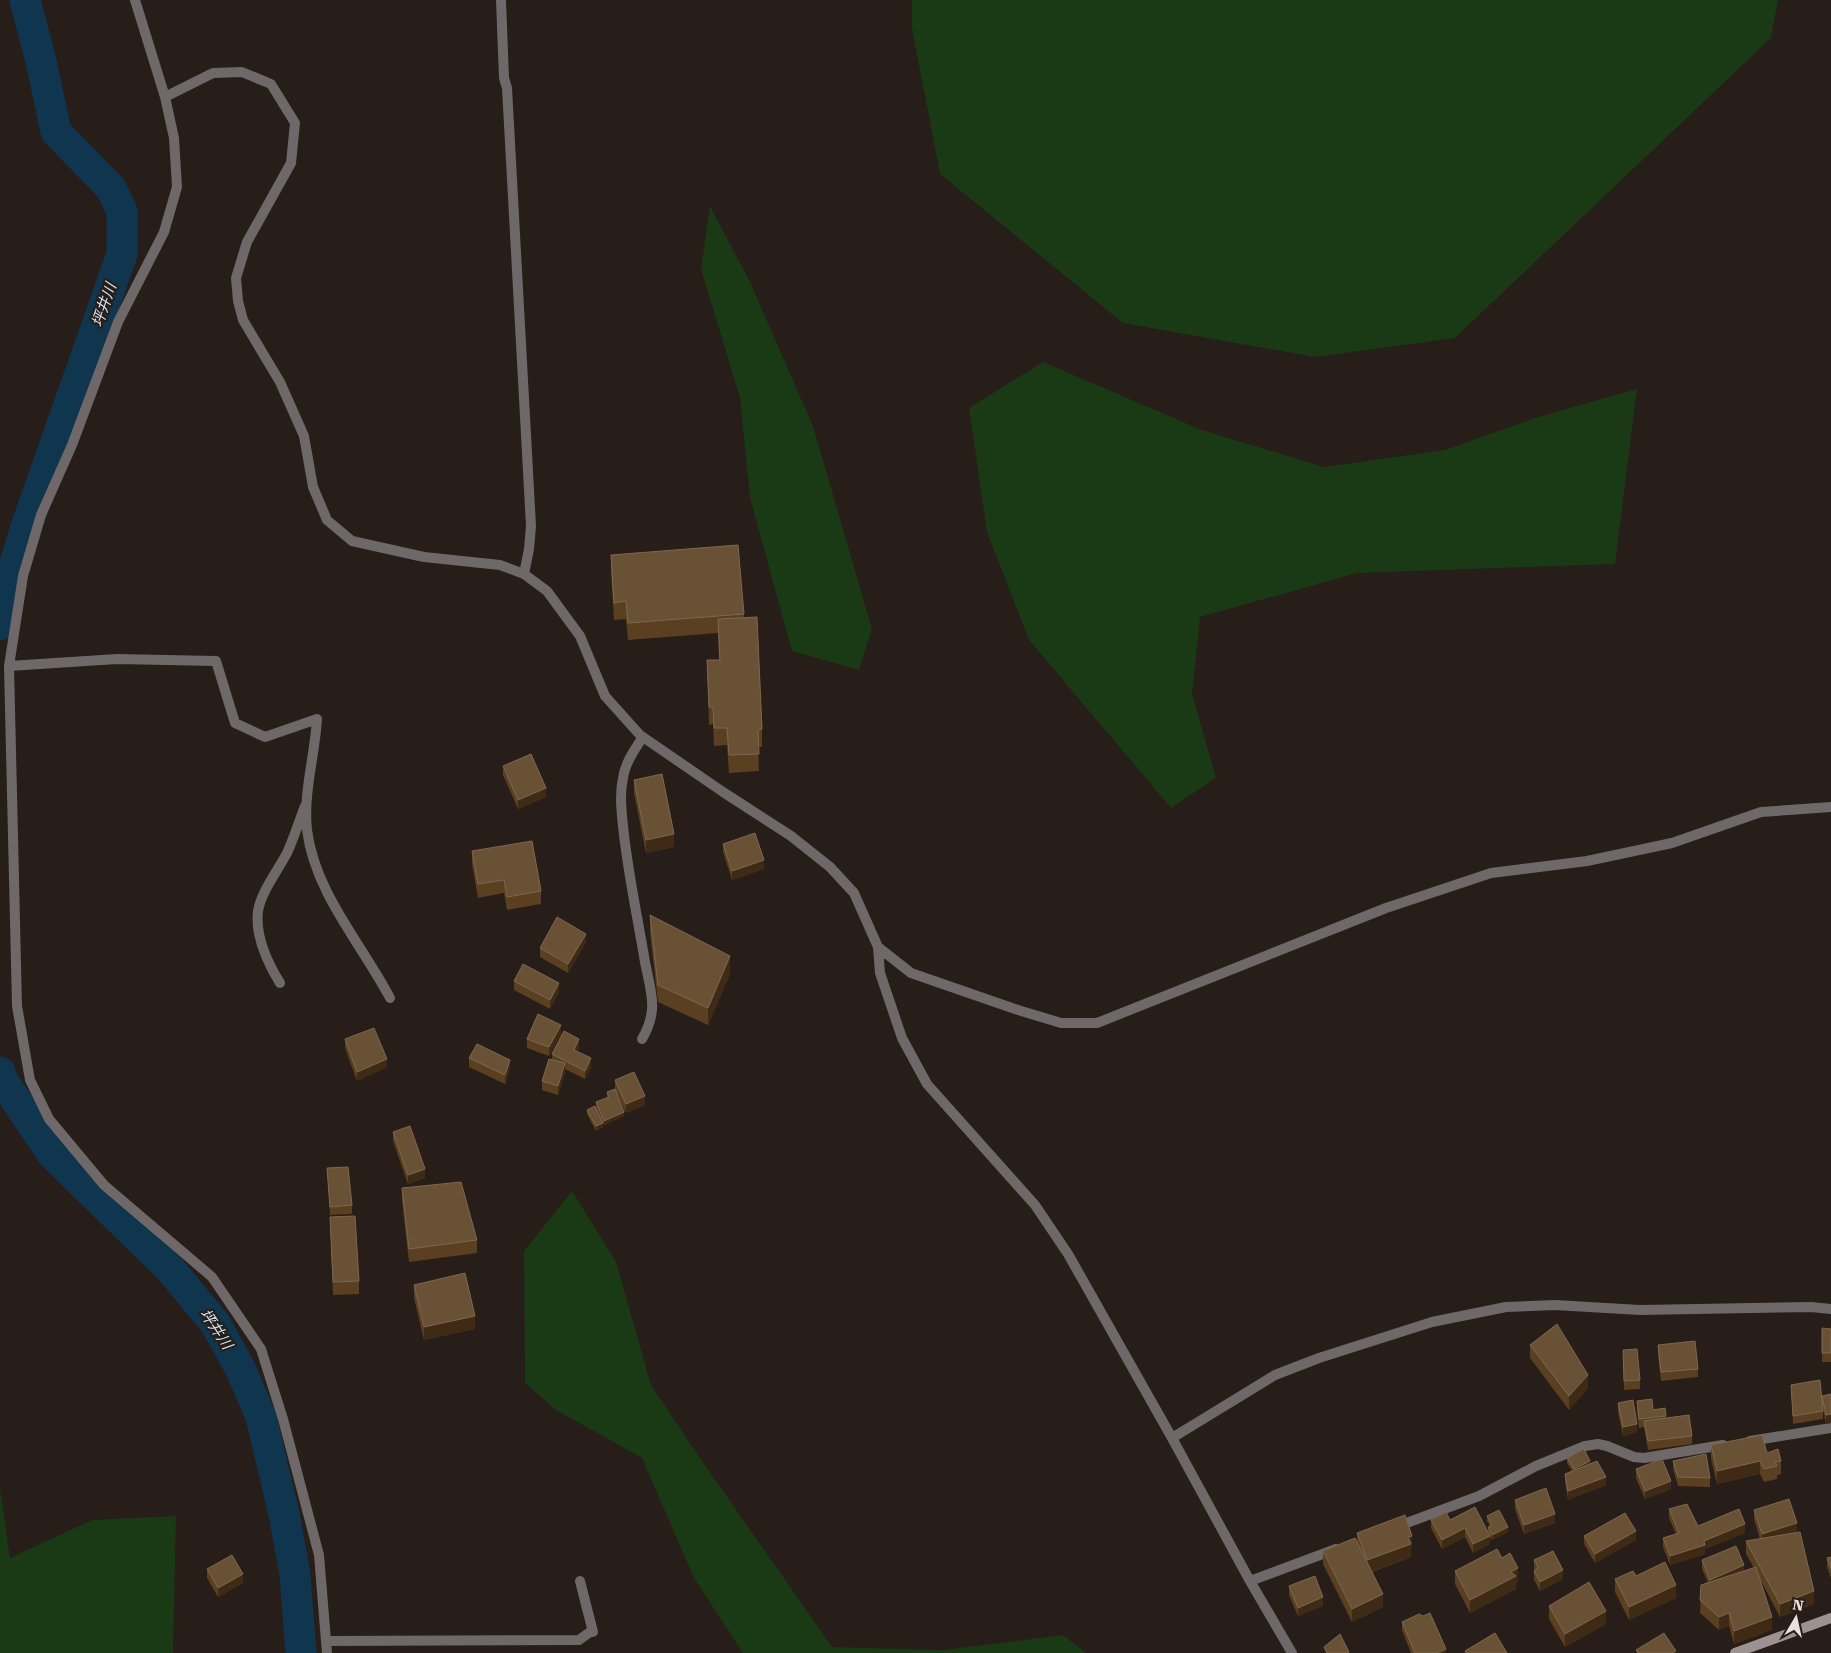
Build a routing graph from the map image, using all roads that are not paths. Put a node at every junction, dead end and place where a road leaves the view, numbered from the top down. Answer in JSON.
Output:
{"nodes":[{"id":1,"x":135,"y":0,"type":"edge"},
{"id":2,"x":501,"y":0,"type":"edge"},
{"id":3,"x":165,"y":97,"type":"junction"},
{"id":4,"x":524,"y":574,"type":"junction"},
{"id":5,"x":9,"y":666,"type":"junction"},
{"id":6,"x":643,"y":737,"type":"junction"},
{"id":7,"x":308,"y":798,"type":"junction"},
{"id":8,"x":1831,"y":807,"type":"edge"},
{"id":9,"x":878,"y":947,"type":"junction"},
{"id":10,"x":280,"y":983,"type":"dead end"},
{"id":11,"x":390,"y":998,"type":"dead end"},
{"id":12,"x":642,"y":1039,"type":"dead end"},
{"id":13,"x":1831,"y":1309,"type":"edge"},
{"id":14,"x":1831,"y":1428,"type":"edge"},
{"id":15,"x":1172,"y":1438,"type":"junction"},
{"id":16,"x":1386,"y":1530,"type":"edge"},
{"id":17,"x":1350,"y":1543,"type":"edge"},
{"id":18,"x":580,"y":1581,"type":"dead end"},
{"id":19,"x":1250,"y":1581,"type":"junction"},
{"id":20,"x":1831,"y":1618,"type":"edge"},
{"id":21,"x":327,"y":1641,"type":"junction"},
{"id":22,"x":327,"y":1653,"type":"edge"},
{"id":23,"x":1292,"y":1653,"type":"edge"},
{"id":24,"x":1735,"y":1653,"type":"edge"}],
"edges":[{"from":1,"to":3,"type":"street"},
{"from":2,"to":4,"type":"street"},
{"from":3,"to":4,"type":"street"},
{"from":3,"to":5,"type":"street"},
{"from":4,"to":6,"type":"street"},
{"from":5,"to":7,"type":"street"},
{"from":5,"to":21,"type":"street"},
{"from":6,"to":9,"type":"street"},
{"from":6,"to":12,"type":"street"},
{"from":7,"to":10,"type":"street"},
{"from":7,"to":11,"type":"street"},
{"from":8,"to":9,"type":"street"},
{"from":9,"to":15,"type":"street"},
{"from":13,"to":15,"type":"street"},
{"from":14,"to":16,"type":"street"},
{"from":15,"to":19,"type":"street"},
{"from":17,"to":19,"type":"street"},
{"from":18,"to":21,"type":"street"},
{"from":19,"to":23,"type":"street"},
{"from":20,"to":24,"type":"street"},
{"from":21,"to":22,"type":"street"}]}
